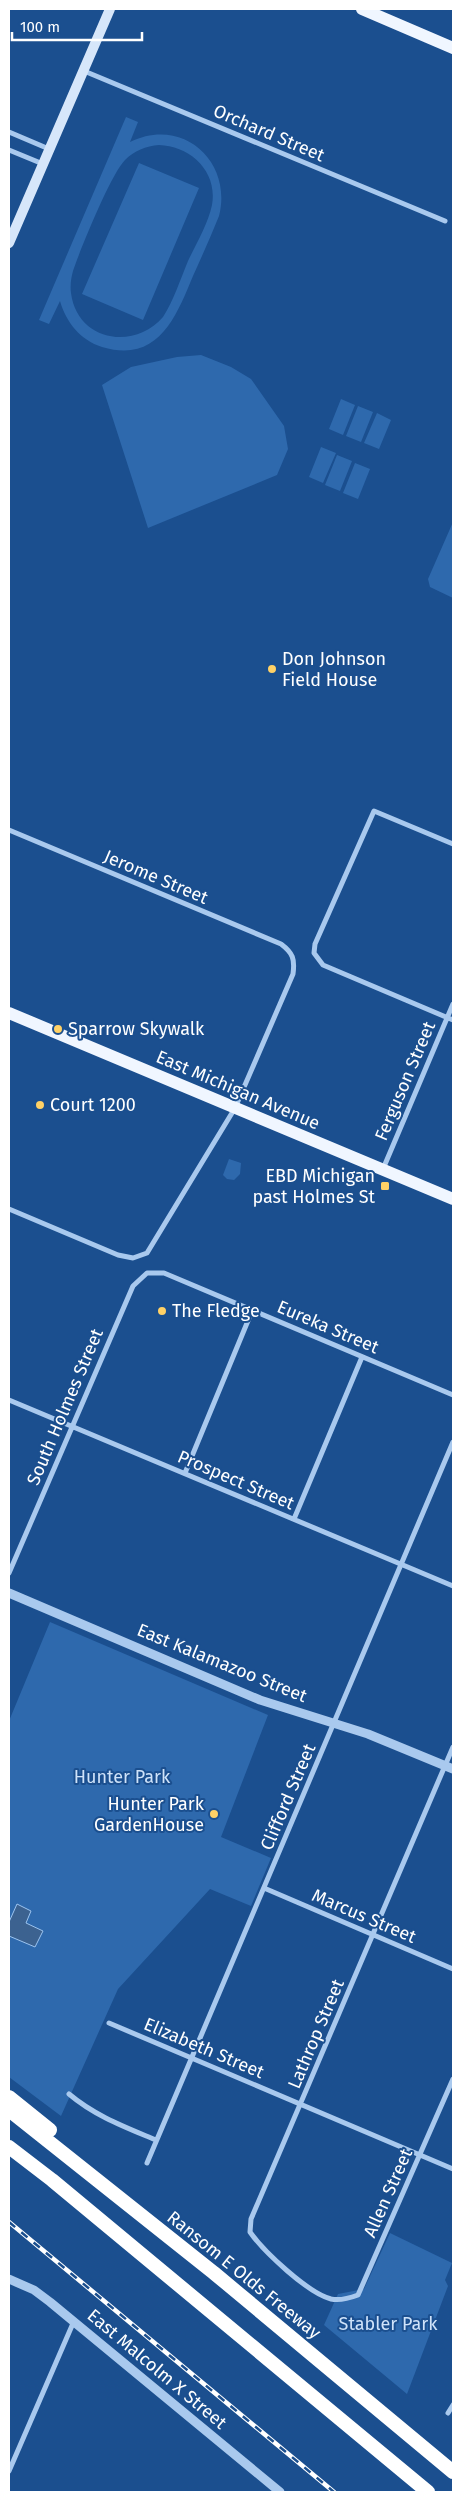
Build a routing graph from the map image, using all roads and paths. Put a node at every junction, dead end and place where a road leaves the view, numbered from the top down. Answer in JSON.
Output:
{"nodes":[{"id":1,"x":110,"y":9,"type":"edge"},
{"id":2,"x":362,"y":9,"type":"edge"},
{"id":3,"x":453,"y":48,"type":"edge"},
{"id":4,"x":84,"y":71,"type":"junction"},
{"id":5,"x":9,"y":132,"type":"edge"},
{"id":6,"x":49,"y":149,"type":"junction"},
{"id":7,"x":9,"y":150,"type":"edge"},
{"id":8,"x":43,"y":164,"type":"junction"},
{"id":9,"x":445,"y":221,"type":"dead end"},
{"id":10,"x":9,"y":243,"type":"edge"},
{"id":11,"x":9,"y":830,"type":"edge"},
{"id":12,"x":453,"y":844,"type":"edge"},
{"id":13,"x":453,"y":1004,"type":"edge"},
{"id":14,"x":9,"y":1013,"type":"edge"},
{"id":15,"x":447,"y":1017,"type":"junction"},
{"id":16,"x":453,"y":1020,"type":"edge"},
{"id":17,"x":235,"y":1108,"type":"junction"},
{"id":18,"x":383,"y":1169,"type":"junction"},
{"id":19,"x":453,"y":1199,"type":"edge"},
{"id":20,"x":9,"y":1209,"type":"edge"},
{"id":21,"x":164,"y":1273,"type":"joint"},
{"id":22,"x":252,"y":1311,"type":"junction"},
{"id":23,"x":362,"y":1357,"type":"junction"},
{"id":24,"x":453,"y":1395,"type":"edge"},
{"id":25,"x":9,"y":1400,"type":"edge"},
{"id":26,"x":72,"y":1426,"type":"junction"},
{"id":27,"x":453,"y":1442,"type":"edge"},
{"id":28,"x":185,"y":1473,"type":"junction"},
{"id":29,"x":294,"y":1519,"type":"junction"},
{"id":30,"x":402,"y":1564,"type":"junction"},
{"id":31,"x":9,"y":1573,"type":"edge"},
{"id":32,"x":453,"y":1586,"type":"edge"},
{"id":33,"x":9,"y":1593,"type":"edge"},
{"id":34,"x":334,"y":1722,"type":"junction"},
{"id":35,"x":453,"y":1747,"type":"edge"},
{"id":36,"x":449,"y":1767,"type":"edge"},
{"id":37,"x":264,"y":1888,"type":"junction"},
{"id":38,"x":373,"y":1934,"type":"junction"},
{"id":39,"x":453,"y":1969,"type":"edge"},
{"id":40,"x":109,"y":2023,"type":"dead end"},
{"id":41,"x":191,"y":2058,"type":"junction"},
{"id":42,"x":453,"y":2079,"type":"edge"},
{"id":43,"x":69,"y":2094,"type":"dead end"},
{"id":44,"x":9,"y":2097,"type":"edge"},
{"id":45,"x":301,"y":2104,"type":"junction"},
{"id":46,"x":9,"y":2110,"type":"edge"},
{"id":47,"x":156,"y":2140,"type":"junction"},
{"id":48,"x":9,"y":2147,"type":"edge"},
{"id":49,"x":420,"y":2155,"type":"junction"},
{"id":50,"x":147,"y":2163,"type":"dead end"},
{"id":51,"x":453,"y":2169,"type":"edge"},
{"id":52,"x":214,"y":2273,"type":"junction"},
{"id":53,"x":9,"y":2279,"type":"edge"},
{"id":54,"x":333,"y":2300,"type":"joint"},
{"id":55,"x":74,"y":2321,"type":"junction"},
{"id":56,"x":453,"y":2405,"type":"edge"},
{"id":57,"x":448,"y":2413,"type":"dead end"},
{"id":58,"x":9,"y":2471,"type":"edge"},
{"id":59,"x":453,"y":2472,"type":"edge"},
{"id":60,"x":280,"y":2492,"type":"edge"},
{"id":61,"x":428,"y":2492,"type":"edge"}],
"edges":[{"from":1,"to":4,"type":"main road"},
{"from":2,"to":3,"type":"main road"},
{"from":4,"to":6,"type":"main road"},
{"from":4,"to":9,"type":"street","name":"Orchard Street"},
{"from":5,"to":6,"type":"street"},
{"from":6,"to":8,"type":"main road"},
{"from":7,"to":8,"type":"street"},
{"from":8,"to":10,"type":"main road"},
{"from":11,"to":17,"type":"street","name":"Jerome Street"},
{"from":12,"to":15,"type":"street"},
{"from":13,"to":15,"type":"street","name":"Ferguson Street"},
{"from":14,"to":17,"type":"main road","name":"East Michigan Avenue"},
{"from":15,"to":16,"type":"street"},
{"from":15,"to":18,"type":"street","name":"Ferguson Street"},
{"from":17,"to":18,"type":"main road","name":"East Michigan Avenue"},
{"from":17,"to":20,"type":"street"},
{"from":18,"to":19,"type":"main road","name":"East Michigan Avenue"},
{"from":21,"to":22,"type":"street","name":"Eureka Street"},
{"from":21,"to":26,"type":"street","name":"South Holmes Street"},
{"from":22,"to":23,"type":"street","name":"Eureka Street"},
{"from":22,"to":28,"type":"street"},
{"from":23,"to":24,"type":"street","name":"Eureka Street"},
{"from":23,"to":29,"type":"street"},
{"from":25,"to":26,"type":"street","name":"Prospect Street"},
{"from":26,"to":28,"type":"street","name":"Prospect Street"},
{"from":26,"to":31,"type":"street","name":"South Holmes Street"},
{"from":27,"to":30,"type":"street","name":"Clifford Street"},
{"from":28,"to":29,"type":"street","name":"Prospect Street"},
{"from":29,"to":30,"type":"street","name":"Prospect Street"},
{"from":30,"to":32,"type":"street","name":"Prospect Street"},
{"from":30,"to":34,"type":"street","name":"Clifford Street"},
{"from":33,"to":34,"type":"street","name":"East Kalamazoo Street"},
{"from":34,"to":36,"type":"street","name":"East Kalamazoo Street"},
{"from":34,"to":37,"type":"street","name":"Clifford Street"},
{"from":35,"to":36,"type":"street","name":"Lathrop Street"},
{"from":36,"to":38,"type":"street","name":"Lathrop Street"},
{"from":37,"to":38,"type":"street","name":"Marcus Street"},
{"from":37,"to":41,"type":"street","name":"Clifford Street"},
{"from":38,"to":39,"type":"street","name":"Marcus Street"},
{"from":38,"to":45,"type":"street","name":"Lathrop Street"},
{"from":40,"to":41,"type":"street","name":"Elizabeth Street"},
{"from":41,"to":45,"type":"street","name":"Elizabeth Street"},
{"from":41,"to":47,"type":"street","name":"Clifford Street"},
{"from":42,"to":49,"type":"street","name":"Allen Street"},
{"from":43,"to":47,"type":"street"},
{"from":44,"to":52,"type":"highway"},
{"from":45,"to":49,"type":"street","name":"Elizabeth Street"},
{"from":45,"to":54,"type":"street","name":"Lathrop Street"},
{"from":46,"to":52,"type":"highway","name":"Ransom E Olds Freeway"},
{"from":47,"to":50,"type":"street","name":"Clifford Street"},
{"from":48,"to":61,"type":"highway"},
{"from":49,"to":51,"type":"street","name":"Elizabeth Street"},
{"from":49,"to":54,"type":"street","name":"Allen Street"},
{"from":52,"to":59,"type":"highway","name":"Ransom E Olds Freeway"},
{"from":53,"to":55,"type":"street","name":"East Malcolm X Street"},
{"from":55,"to":58,"type":"street"},
{"from":55,"to":60,"type":"street","name":"East Malcolm X Street"},
{"from":56,"to":57,"type":"street"}]}
